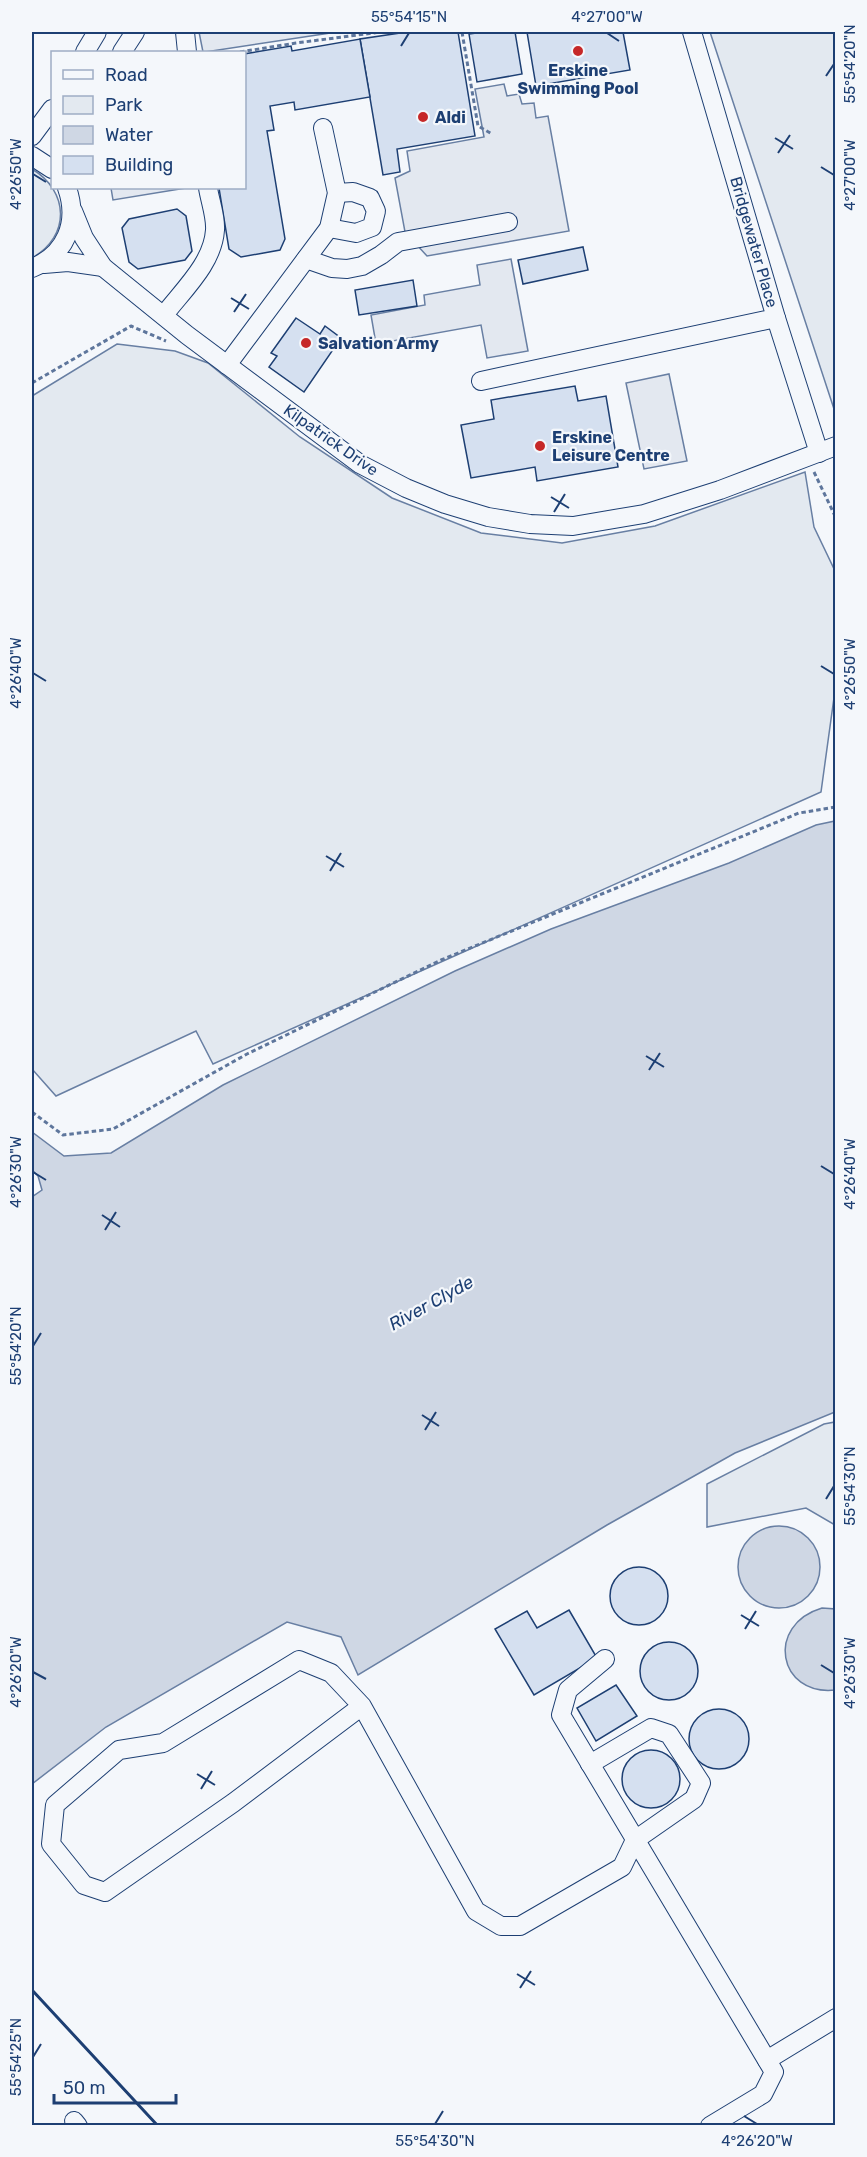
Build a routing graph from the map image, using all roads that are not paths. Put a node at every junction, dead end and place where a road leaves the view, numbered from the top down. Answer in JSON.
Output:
{"nodes":[{"id":1,"x":97,"y":32,"type":"edge"},
{"id":2,"x":135,"y":32,"type":"edge"},
{"id":3,"x":185,"y":32,"type":"edge"},
{"id":4,"x":692,"y":32,"type":"edge"},
{"id":5,"x":86,"y":51,"type":"edge"},
{"id":6,"x":123,"y":51,"type":"edge"},
{"id":7,"x":187,"y":51,"type":"edge"},
{"id":8,"x":51,"y":110,"type":"edge"},
{"id":9,"x":323,"y":128,"type":"dead end"},
{"id":10,"x":32,"y":136,"type":"edge"},
{"id":11,"x":32,"y":156,"type":"edge"},
{"id":12,"x":51,"y":168,"type":"edge"},
{"id":13,"x":67,"y":189,"type":"edge"},
{"id":14,"x":208,"y":189,"type":"edge"},
{"id":15,"x":337,"y":193,"type":"junction"},
{"id":16,"x":73,"y":211,"type":"junction"},
{"id":17,"x":508,"y":222,"type":"dead end"},
{"id":18,"x":329,"y":228,"type":"junction"},
{"id":19,"x":306,"y":259,"type":"junction"},
{"id":20,"x":38,"y":266,"type":"edge"},
{"id":21,"x":103,"y":267,"type":"junction"},
{"id":22,"x":164,"y":315,"type":"junction"},
{"id":23,"x":776,"y":318,"type":"junction"},
{"id":24,"x":227,"y":365,"type":"junction"},
{"id":25,"x":481,"y":381,"type":"dead end"},
{"id":26,"x":821,"y":452,"type":"edge"},
{"id":27,"x":605,"y":1659,"type":"dead end"},
{"id":28,"x":362,"y":1706,"type":"junction"},
{"id":29,"x":590,"y":1764,"type":"junction"},
{"id":30,"x":635,"y":1840,"type":"junction"},
{"id":31,"x":836,"y":2018,"type":"edge"},
{"id":32,"x":767,"y":2060,"type":"junction"},
{"id":33,"x":710,"y":2126,"type":"edge"}],
"edges":[{"from":1,"to":5,"type":"street"},
{"from":2,"to":6,"type":"street"},
{"from":3,"to":7,"type":"street"},
{"from":4,"to":23,"type":"street","name":"Bridgewater Place"},
{"from":8,"to":10,"type":"street"},
{"from":9,"to":15,"type":"street"},
{"from":11,"to":12,"type":"street"},
{"from":13,"to":16,"type":"street","name":"Kilpatrick Drive"},
{"from":14,"to":22,"type":"street"},
{"from":15,"to":18,"type":"street"},
{"from":15,"to":18,"type":"street"},
{"from":16,"to":20,"type":"street"},
{"from":16,"to":21,"type":"street","name":"Kilpatrick Drive"},
{"from":17,"to":19,"type":"street"},
{"from":18,"to":19,"type":"street"},
{"from":19,"to":24,"type":"street"},
{"from":20,"to":21,"type":"street"},
{"from":21,"to":22,"type":"street","name":"Kilpatrick Drive"},
{"from":22,"to":24,"type":"street","name":"Kilpatrick Drive"},
{"from":23,"to":25,"type":"street"},
{"from":23,"to":26,"type":"street","name":"Bridgewater Place"},
{"from":24,"to":26,"type":"street","name":"Kilpatrick Drive"},
{"from":27,"to":29,"type":"street"},
{"from":28,"to":28,"type":"street"},
{"from":28,"to":30,"type":"street"},
{"from":29,"to":30,"type":"street"},
{"from":29,"to":30,"type":"street"},
{"from":30,"to":32,"type":"street"},
{"from":31,"to":32,"type":"street"},
{"from":32,"to":33,"type":"street"}]}
